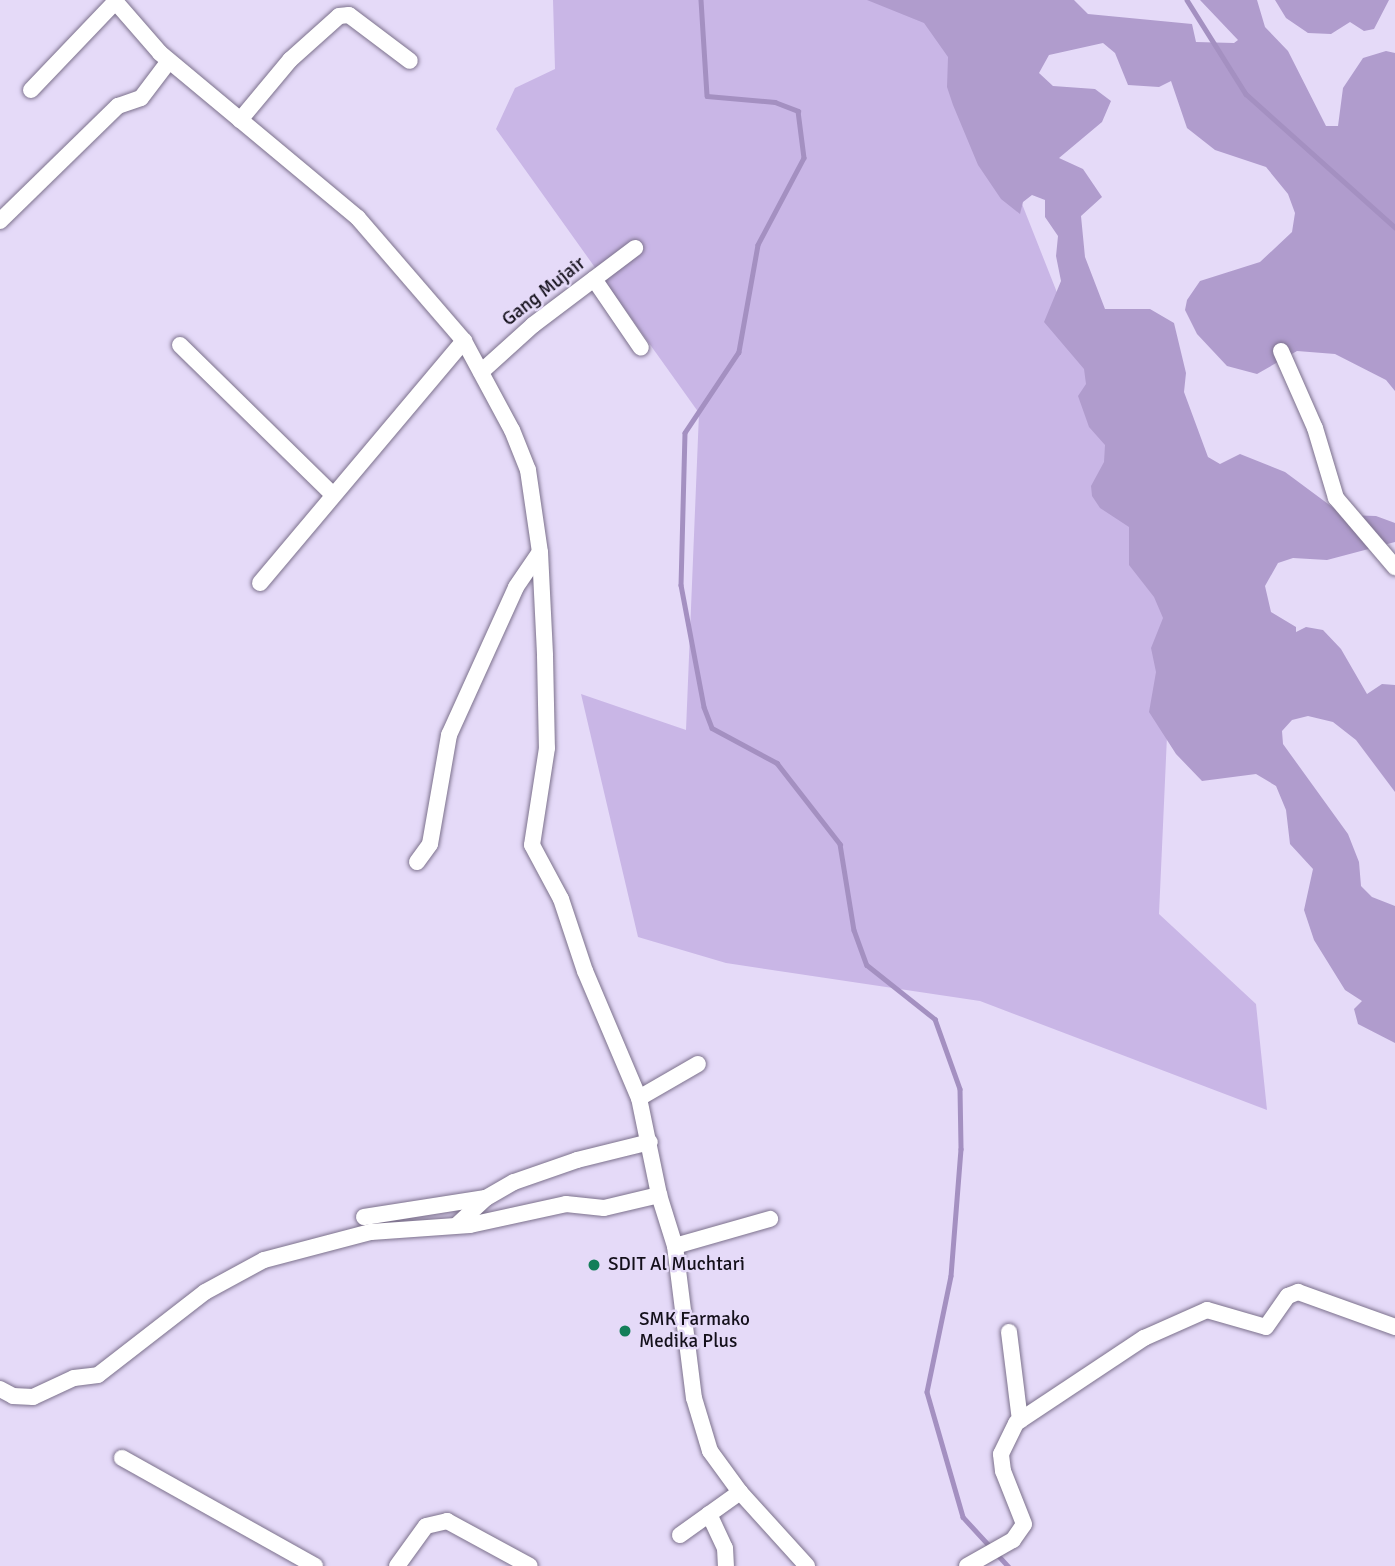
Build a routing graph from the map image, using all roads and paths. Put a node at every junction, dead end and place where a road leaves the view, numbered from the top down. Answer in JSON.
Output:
{"nodes":[{"id":1,"x":114,"y":1,"type":"edge"},
{"id":2,"x":169,"y":61,"type":"junction"},
{"id":3,"x":410,"y":61,"type":"dead end"},
{"id":4,"x":31,"y":90,"type":"dead end"},
{"id":5,"x":240,"y":120,"type":"junction"},
{"id":6,"x":0,"y":221,"type":"edge"},
{"id":7,"x":635,"y":248,"type":"dead end"},
{"id":8,"x":594,"y":279,"type":"junction"},
{"id":9,"x":464,"y":341,"type":"junction"},
{"id":10,"x":180,"y":345,"type":"dead end"},
{"id":11,"x":642,"y":348,"type":"dead end"},
{"id":12,"x":1281,"y":351,"type":"dead end"},
{"id":13,"x":481,"y":372,"type":"junction"},
{"id":14,"x":331,"y":493,"type":"junction"},
{"id":15,"x":540,"y":552,"type":"junction"},
{"id":16,"x":1395,"y":567,"type":"edge"},
{"id":17,"x":260,"y":583,"type":"dead end"},
{"id":18,"x":417,"y":862,"type":"dead end"},
{"id":19,"x":698,"y":1064,"type":"dead end"},
{"id":20,"x":639,"y":1098,"type":"junction"},
{"id":21,"x":650,"y":1142,"type":"junction"},
{"id":22,"x":659,"y":1195,"type":"junction"},
{"id":23,"x":486,"y":1198,"type":"junction"},
{"id":24,"x":364,"y":1217,"type":"dead end"},
{"id":25,"x":770,"y":1219,"type":"dead end"},
{"id":26,"x":458,"y":1224,"type":"junction"},
{"id":27,"x":675,"y":1246,"type":"junction"},
{"id":28,"x":1395,"y":1327,"type":"edge"},
{"id":29,"x":1009,"y":1332,"type":"dead end"},
{"id":30,"x":0,"y":1389,"type":"edge"},
{"id":31,"x":1020,"y":1420,"type":"junction"},
{"id":32,"x":122,"y":1458,"type":"dead end"},
{"id":33,"x":740,"y":1492,"type":"junction"},
{"id":34,"x":709,"y":1514,"type":"junction"},
{"id":35,"x":680,"y":1535,"type":"dead end"},
{"id":36,"x":970,"y":1565,"type":"edge"},
{"id":37,"x":315,"y":1566,"type":"edge"},
{"id":38,"x":397,"y":1566,"type":"edge"},
{"id":39,"x":530,"y":1566,"type":"edge"},
{"id":40,"x":726,"y":1566,"type":"edge"},
{"id":41,"x":807,"y":1566,"type":"edge"}],
"edges":[{"from":1,"to":2,"type":"street"},
{"from":1,"to":4,"type":"street"},
{"from":2,"to":5,"type":"street"},
{"from":2,"to":6,"type":"street"},
{"from":3,"to":5,"type":"street"},
{"from":5,"to":9,"type":"street"},
{"from":7,"to":8,"type":"street","name":"Gang Mujair"},
{"from":8,"to":11,"type":"street"},
{"from":8,"to":13,"type":"street","name":"Gang Mujair"},
{"from":9,"to":13,"type":"street"},
{"from":9,"to":14,"type":"street"},
{"from":10,"to":14,"type":"street"},
{"from":12,"to":16,"type":"street"},
{"from":13,"to":15,"type":"street"},
{"from":14,"to":17,"type":"street"},
{"from":15,"to":18,"type":"street"},
{"from":15,"to":20,"type":"street"},
{"from":19,"to":20,"type":"street"},
{"from":20,"to":21,"type":"street"},
{"from":21,"to":22,"type":"street"},
{"from":21,"to":23,"type":"street"},
{"from":22,"to":26,"type":"street"},
{"from":22,"to":27,"type":"street"},
{"from":23,"to":24,"type":"street"},
{"from":23,"to":26,"type":"street"},
{"from":25,"to":27,"type":"street"},
{"from":26,"to":30,"type":"street"},
{"from":27,"to":33,"type":"street"},
{"from":28,"to":31,"type":"street"},
{"from":29,"to":31,"type":"street"},
{"from":31,"to":36,"type":"street"},
{"from":32,"to":37,"type":"street"},
{"from":33,"to":34,"type":"street"},
{"from":33,"to":41,"type":"street"},
{"from":34,"to":35,"type":"street"},
{"from":34,"to":40,"type":"street"},
{"from":38,"to":39,"type":"street"}]}
